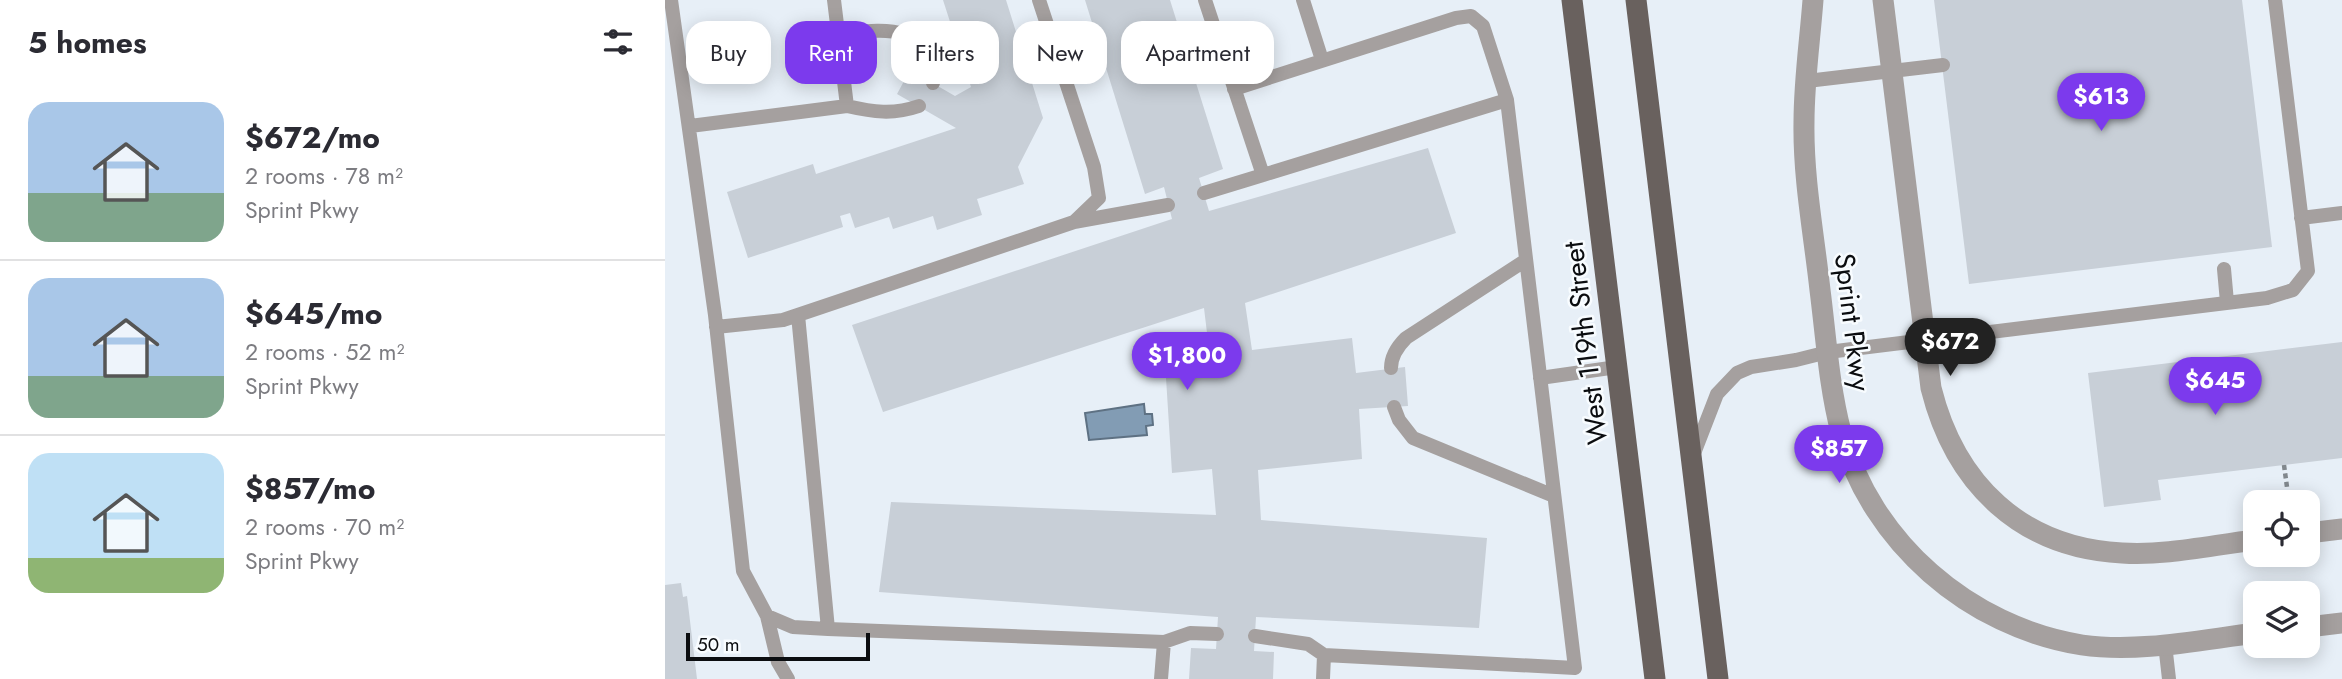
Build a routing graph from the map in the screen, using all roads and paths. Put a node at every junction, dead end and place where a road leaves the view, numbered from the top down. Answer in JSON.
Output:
{"nodes":[{"id":1,"x":671,"y":0,"type":"edge"},
{"id":2,"x":834,"y":0,"type":"edge"},
{"id":3,"x":1039,"y":0,"type":"edge"},
{"id":4,"x":1205,"y":0,"type":"edge"},
{"id":5,"x":1303,"y":0,"type":"edge"},
{"id":6,"x":1572,"y":0,"type":"edge"},
{"id":7,"x":1636,"y":0,"type":"edge"},
{"id":8,"x":1813,"y":0,"type":"edge"},
{"id":9,"x":1883,"y":0,"type":"edge"},
{"id":10,"x":2275,"y":0,"type":"edge"},
{"id":11,"x":836,"y":21,"type":"edge"},
{"id":12,"x":1322,"y":60,"type":"junction"},
{"id":13,"x":1943,"y":65,"type":"dead end"},
{"id":14,"x":1892,"y":72,"type":"junction"},
{"id":15,"x":1807,"y":81,"type":"junction"},
{"id":16,"x":844,"y":84,"type":"edge"},
{"id":17,"x":1234,"y":89,"type":"junction"},
{"id":18,"x":1507,"y":100,"type":"junction"},
{"id":19,"x":847,"y":106,"type":"junction"},
{"id":20,"x":919,"y":106,"type":"dead end"},
{"id":21,"x":690,"y":127,"type":"junction"},
{"id":22,"x":1263,"y":174,"type":"junction"},
{"id":23,"x":1204,"y":193,"type":"dead end"},
{"id":24,"x":1168,"y":205,"type":"dead end"},
{"id":25,"x":2342,"y":213,"type":"edge"},
{"id":26,"x":2301,"y":218,"type":"junction"},
{"id":27,"x":1074,"y":222,"type":"junction"},
{"id":28,"x":1526,"y":260,"type":"junction"},
{"id":29,"x":2224,"y":270,"type":"dead end"},
{"id":30,"x":2227,"y":302,"type":"junction"},
{"id":31,"x":797,"y":315,"type":"junction"},
{"id":32,"x":716,"y":327,"type":"junction"},
{"id":33,"x":1924,"y":339,"type":"junction"},
{"id":34,"x":1828,"y":352,"type":"junction"},
{"id":35,"x":1617,"y":367,"type":"junction"},
{"id":36,"x":1391,"y":368,"type":"dead end"},
{"id":37,"x":1540,"y":378,"type":"junction"},
{"id":38,"x":1394,"y":407,"type":"dead end"},
{"id":39,"x":1691,"y":461,"type":"junction"},
{"id":40,"x":2284,"y":465,"type":"dead end"},
{"id":41,"x":2287,"y":490,"type":"edge"},
{"id":42,"x":1554,"y":496,"type":"junction"},
{"id":43,"x":2342,"y":529,"type":"edge"},
{"id":44,"x":2320,"y":532,"type":"edge"},
{"id":45,"x":2243,"y":541,"type":"edge"},
{"id":46,"x":767,"y":617,"type":"junction"},
{"id":47,"x":2342,"y":623,"type":"edge"},
{"id":48,"x":2320,"y":626,"type":"edge"},
{"id":49,"x":828,"y":629,"type":"junction"},
{"id":50,"x":1217,"y":634,"type":"dead end"},
{"id":51,"x":2243,"y":635,"type":"edge"},
{"id":52,"x":1255,"y":636,"type":"dead end"},
{"id":53,"x":1164,"y":642,"type":"junction"},
{"id":54,"x":2165,"y":644,"type":"junction"},
{"id":55,"x":1324,"y":654,"type":"junction"},
{"id":56,"x":1575,"y":673,"type":"edge"},
{"id":57,"x":788,"y":679,"type":"edge"},
{"id":58,"x":1161,"y":679,"type":"edge"},
{"id":59,"x":1323,"y":679,"type":"edge"},
{"id":60,"x":1655,"y":679,"type":"edge"},
{"id":61,"x":1718,"y":679,"type":"edge"},
{"id":62,"x":2169,"y":679,"type":"edge"}],
"edges":[{"from":1,"to":21,"type":"lane"},
{"from":2,"to":11,"type":"lane"},
{"from":3,"to":27,"type":"lane"},
{"from":4,"to":17,"type":"lane"},
{"from":5,"to":12,"type":"lane"},
{"from":6,"to":35,"type":"main road","name":"West 119th Street"},
{"from":7,"to":39,"type":"main road"},
{"from":8,"to":15,"type":"street","name":"Sprint Pkwy"},
{"from":9,"to":14,"type":"street"},
{"from":10,"to":26,"type":"lane"},
{"from":12,"to":17,"type":"lane"},
{"from":12,"to":18,"type":"lane"},
{"from":13,"to":14,"type":"lane"},
{"from":14,"to":15,"type":"lane"},
{"from":14,"to":33,"type":"street"},
{"from":15,"to":34,"type":"street","name":"Sprint Pkwy"},
{"from":16,"to":19,"type":"lane"},
{"from":17,"to":22,"type":"lane"},
{"from":18,"to":22,"type":"lane"},
{"from":18,"to":28,"type":"lane"},
{"from":19,"to":20,"type":"lane"},
{"from":19,"to":21,"type":"lane"},
{"from":21,"to":32,"type":"lane"},
{"from":22,"to":23,"type":"lane"},
{"from":24,"to":27,"type":"lane"},
{"from":25,"to":26,"type":"lane"},
{"from":26,"to":30,"type":"lane"},
{"from":27,"to":31,"type":"lane"},
{"from":28,"to":36,"type":"lane"},
{"from":28,"to":37,"type":"lane"},
{"from":29,"to":30,"type":"lane"},
{"from":30,"to":33,"type":"lane"},
{"from":31,"to":32,"type":"lane"},
{"from":31,"to":49,"type":"lane"},
{"from":32,"to":46,"type":"lane"},
{"from":33,"to":34,"type":"lane"},
{"from":33,"to":45,"type":"street"},
{"from":34,"to":39,"type":"lane"},
{"from":34,"to":54,"type":"street","name":"Sprint Pkwy"},
{"from":35,"to":37,"type":"lane"},
{"from":35,"to":60,"type":"main road","name":"West 119th Street"},
{"from":37,"to":42,"type":"lane"},
{"from":38,"to":42,"type":"lane"},
{"from":39,"to":61,"type":"main road"},
{"from":40,"to":41,"type":"path"},
{"from":42,"to":56,"type":"lane"},
{"from":43,"to":44,"type":"street"},
{"from":46,"to":49,"type":"lane"},
{"from":46,"to":57,"type":"lane"},
{"from":47,"to":48,"type":"street"},
{"from":49,"to":53,"type":"lane"},
{"from":50,"to":53,"type":"lane"},
{"from":51,"to":54,"type":"street","name":"Sprint Pkwy"},
{"from":52,"to":55,"type":"lane"},
{"from":53,"to":58,"type":"lane"},
{"from":54,"to":62,"type":"lane"},
{"from":55,"to":56,"type":"lane"},
{"from":55,"to":59,"type":"lane"}]}
